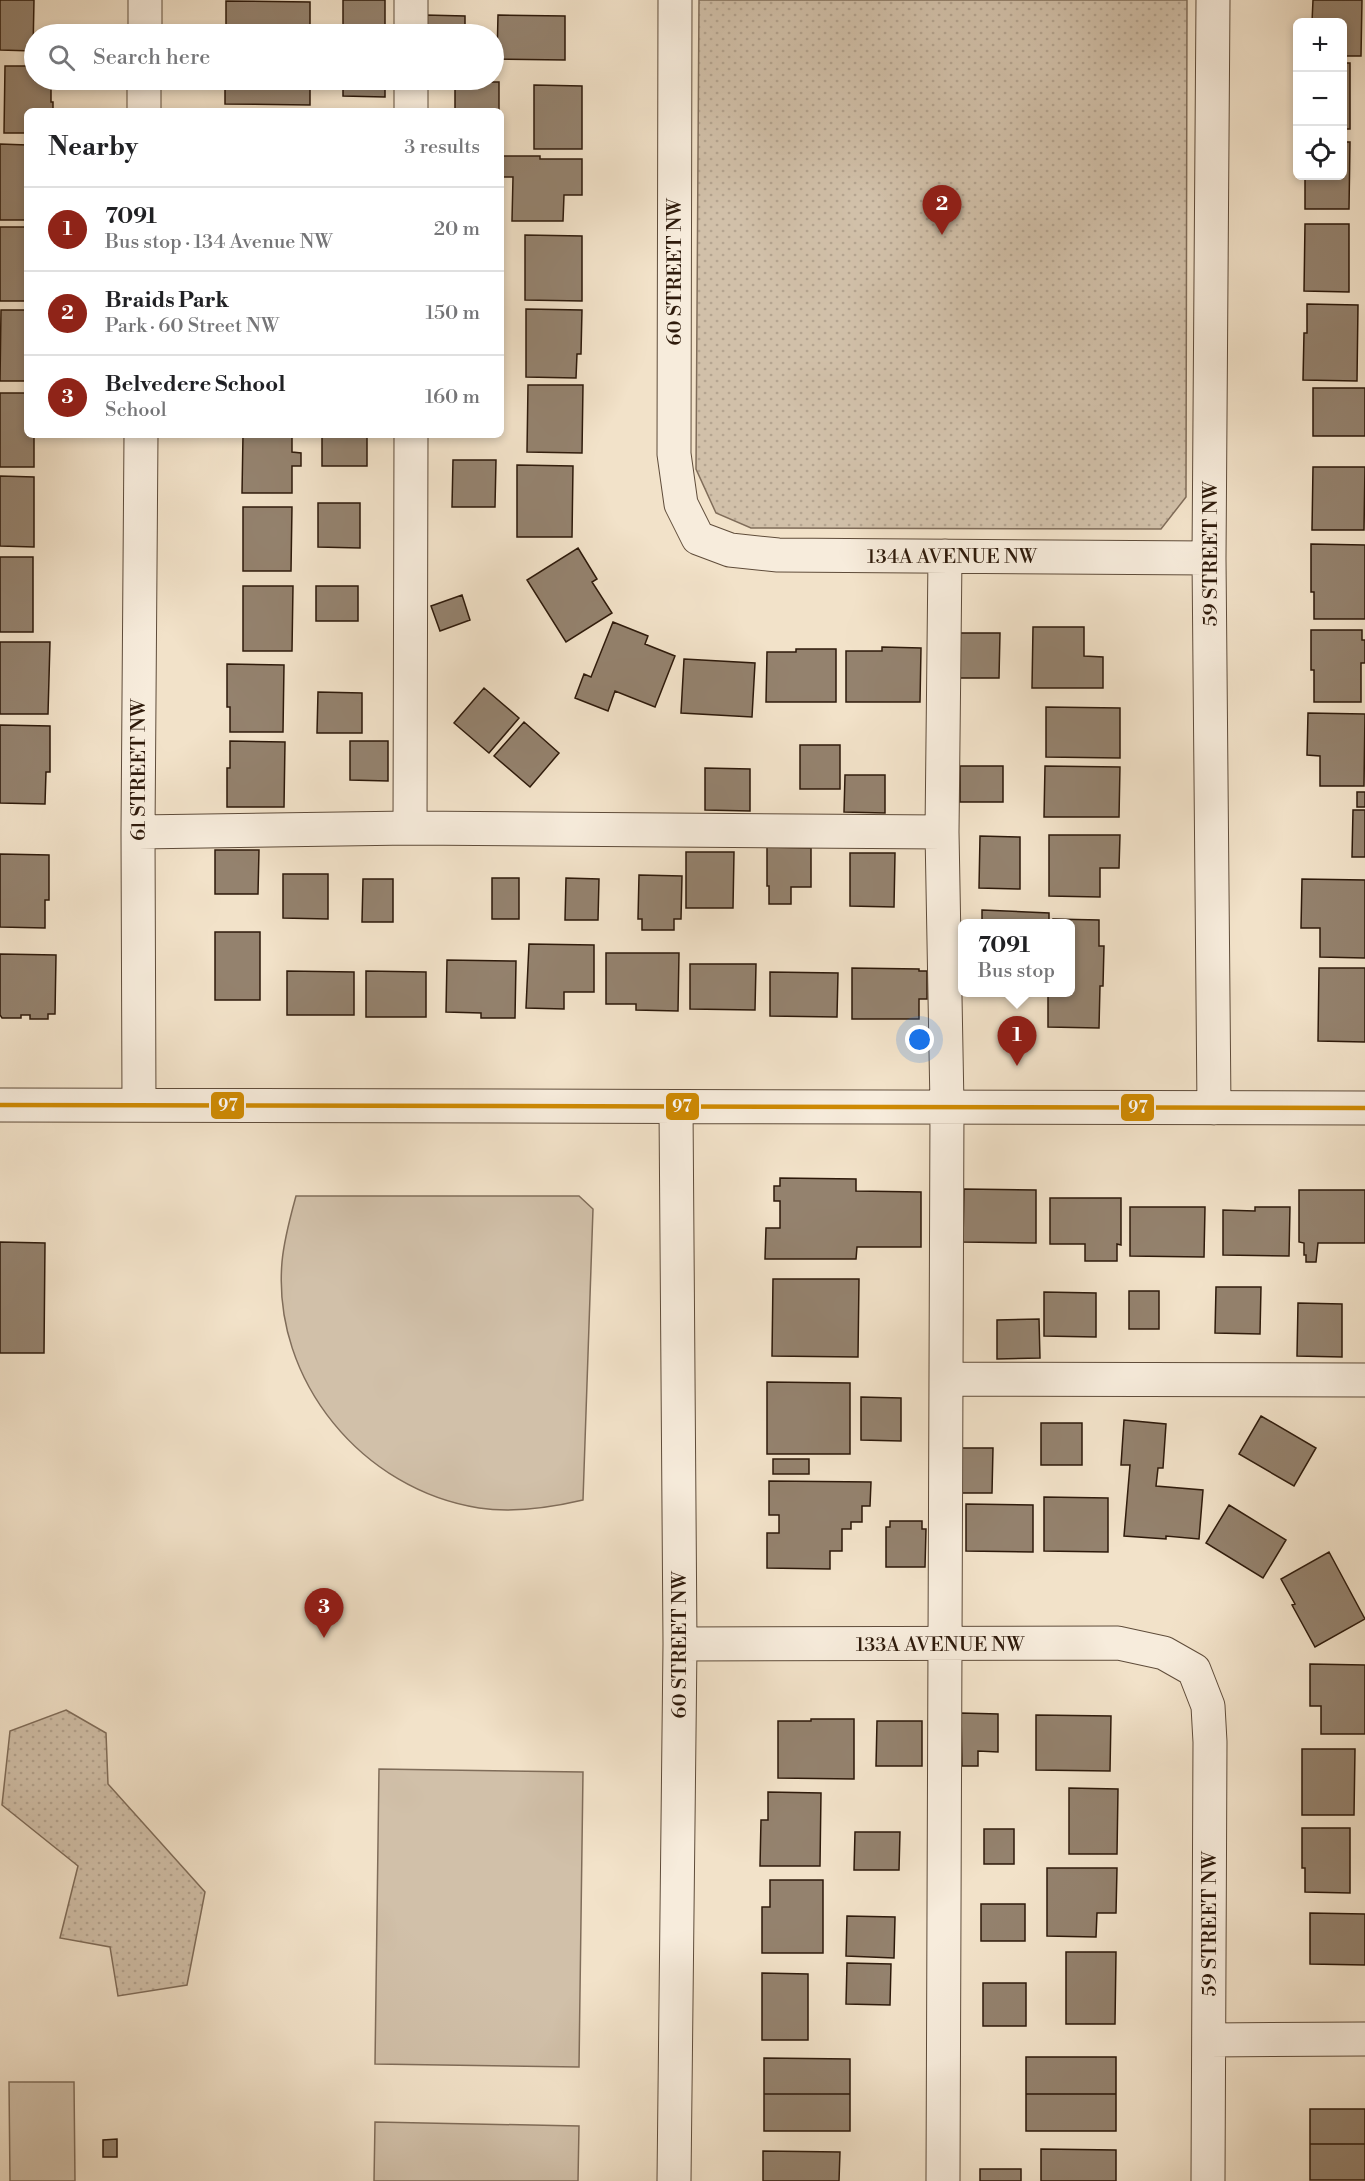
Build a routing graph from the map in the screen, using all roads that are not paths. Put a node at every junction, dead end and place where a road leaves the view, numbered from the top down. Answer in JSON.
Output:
{"nodes":[{"id":1,"x":145,"y":0,"type":"edge"},
{"id":2,"x":411,"y":0,"type":"edge"},
{"id":3,"x":675,"y":0,"type":"edge"},
{"id":4,"x":1213,"y":0,"type":"edge"},
{"id":5,"x":145,"y":24,"type":"edge"},
{"id":6,"x":411,"y":24,"type":"edge"},
{"id":7,"x":144,"y":90,"type":"edge"},
{"id":8,"x":411,"y":90,"type":"edge"},
{"id":9,"x":144,"y":108,"type":"edge"},
{"id":10,"x":411,"y":108,"type":"edge"},
{"id":11,"x":141,"y":438,"type":"edge"},
{"id":12,"x":411,"y":438,"type":"edge"},
{"id":13,"x":698,"y":538,"type":"joint"},
{"id":14,"x":945,"y":556,"type":"junction"},
{"id":15,"x":1209,"y":558,"type":"junction"},
{"id":16,"x":410,"y":828,"type":"junction"},
{"id":17,"x":138,"y":832,"type":"junction"},
{"id":18,"x":942,"y":832,"type":"junction"},
{"id":19,"x":139,"y":1105,"type":"junction"},
{"id":20,"x":0,"y":1106,"type":"edge"},
{"id":21,"x":947,"y":1106,"type":"junction"},
{"id":22,"x":675,"y":1108,"type":"junction"},
{"id":23,"x":1214,"y":1108,"type":"junction"},
{"id":24,"x":1365,"y":1108,"type":"edge"},
{"id":25,"x":946,"y":1379,"type":"junction"},
{"id":26,"x":1365,"y":1380,"type":"edge"},
{"id":27,"x":680,"y":1644,"type":"junction"},
{"id":28,"x":945,"y":1644,"type":"junction"},
{"id":29,"x":1194,"y":1670,"type":"joint"},
{"id":30,"x":1365,"y":2039,"type":"edge"},
{"id":31,"x":1209,"y":2040,"type":"junction"},
{"id":32,"x":674,"y":2181,"type":"edge"},
{"id":33,"x":943,"y":2181,"type":"edge"},
{"id":34,"x":1208,"y":2181,"type":"edge"}],
"edges":[{"from":1,"to":5,"type":"street"},
{"from":2,"to":6,"type":"street"},
{"from":3,"to":13,"type":"street","name":"60 STREET NW"},
{"from":4,"to":15,"type":"street","name":"59 STREET NW"},
{"from":7,"to":9,"type":"street"},
{"from":8,"to":10,"type":"street"},
{"from":11,"to":17,"type":"street","name":"61 STREET NW"},
{"from":12,"to":16,"type":"street"},
{"from":13,"to":14,"type":"street","name":"134A AVENUE NW"},
{"from":14,"to":15,"type":"street","name":"134A AVENUE NW"},
{"from":14,"to":18,"type":"street"},
{"from":15,"to":23,"type":"street","name":"59 STREET NW"},
{"from":16,"to":17,"type":"street"},
{"from":16,"to":18,"type":"street"},
{"from":17,"to":19,"type":"street","name":"61 STREET NW"},
{"from":18,"to":21,"type":"street"},
{"from":19,"to":20,"type":"street"},
{"from":19,"to":22,"type":"street"},
{"from":21,"to":22,"type":"street"},
{"from":21,"to":23,"type":"street"},
{"from":21,"to":25,"type":"street"},
{"from":22,"to":27,"type":"street","name":"60 STREET NW"},
{"from":23,"to":24,"type":"street"},
{"from":25,"to":26,"type":"street"},
{"from":25,"to":28,"type":"street"},
{"from":27,"to":28,"type":"street","name":"133A AVENUE NW"},
{"from":27,"to":32,"type":"street","name":"60 STREET NW"},
{"from":28,"to":29,"type":"street","name":"133A AVENUE NW"},
{"from":28,"to":33,"type":"street"},
{"from":29,"to":31,"type":"street","name":"59 STREET NW"},
{"from":30,"to":31,"type":"street"},
{"from":31,"to":34,"type":"street","name":"59 STREET NW"}]}
